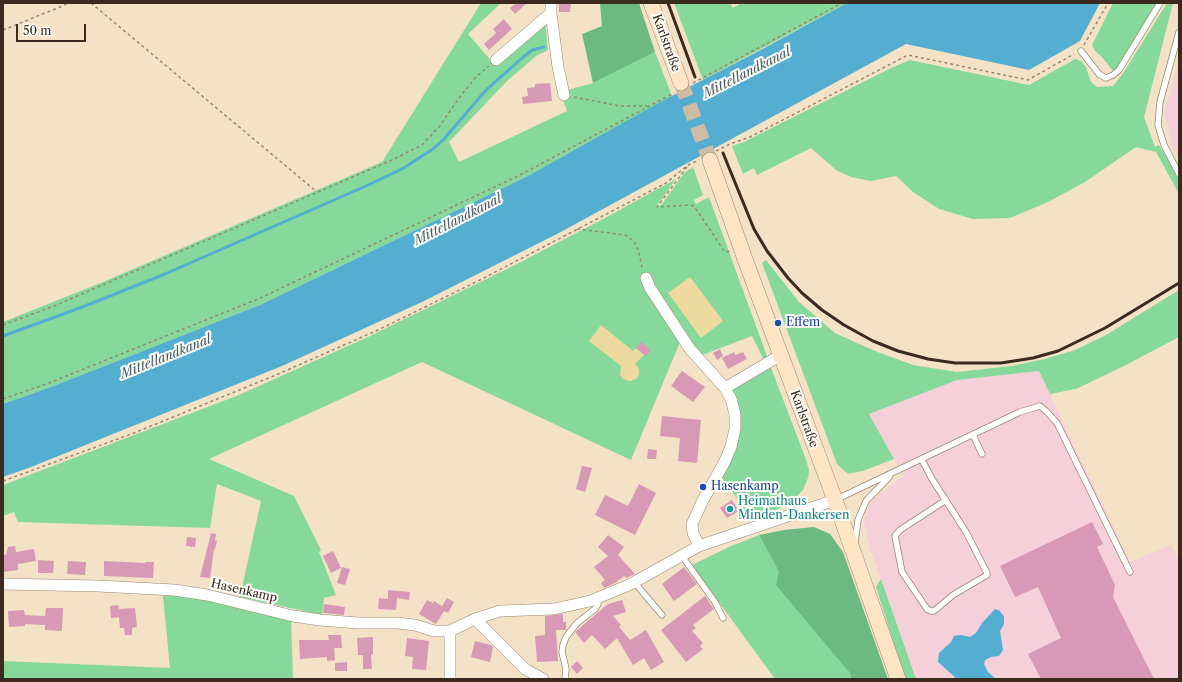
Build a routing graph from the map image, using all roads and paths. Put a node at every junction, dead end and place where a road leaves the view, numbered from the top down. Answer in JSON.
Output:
{"nodes":[{"id":1,"x":68,"y":3,"type":"edge"},
{"id":2,"x":91,"y":3,"type":"edge"},
{"id":3,"x":652,"y":3,"type":"edge"},
{"id":4,"x":842,"y":3,"type":"edge"},
{"id":5,"x":1108,"y":3,"type":"edge"},
{"id":6,"x":1160,"y":3,"type":"edge"},
{"id":7,"x":551,"y":8,"type":"edge"},
{"id":8,"x":3,"y":30,"type":"edge"},
{"id":9,"x":1179,"y":32,"type":"edge"},
{"id":10,"x":1081,"y":51,"type":"junction"},
{"id":11,"x":496,"y":60,"type":"joint"},
{"id":12,"x":683,"y":86,"type":"junction"},
{"id":13,"x":564,"y":95,"type":"joint"},
{"id":14,"x":649,"y":106,"type":"junction"},
{"id":15,"x":709,"y":156,"type":"junction"},
{"id":16,"x":688,"y":166,"type":"junction"},
{"id":17,"x":1179,"y":174,"type":"edge"},
{"id":18,"x":317,"y":192,"type":"junction"},
{"id":19,"x":577,"y":229,"type":"junction"},
{"id":20,"x":730,"y":251,"type":"dead end"},
{"id":21,"x":646,"y":278,"type":"joint"},
{"id":22,"x":3,"y":325,"type":"edge"},
{"id":23,"x":781,"y":354,"type":"junction"},
{"id":24,"x":725,"y":388,"type":"junction"},
{"id":25,"x":3,"y":400,"type":"edge"},
{"id":26,"x":973,"y":435,"type":"junction"},
{"id":27,"x":982,"y":454,"type":"dead end"},
{"id":28,"x":922,"y":460,"type":"junction"},
{"id":29,"x":892,"y":474,"type":"junction"},
{"id":30,"x":3,"y":482,"type":"edge"},
{"id":31,"x":835,"y":500,"type":"junction"},
{"id":32,"x":946,"y":500,"type":"junction"},
{"id":33,"x":699,"y":546,"type":"junction"},
{"id":34,"x":854,"y":553,"type":"junction"},
{"id":35,"x":682,"y":556,"type":"junction"},
{"id":36,"x":1130,"y":572,"type":"dead end"},
{"id":37,"x":634,"y":582,"type":"junction"},
{"id":38,"x":3,"y":584,"type":"edge"},
{"id":39,"x":598,"y":598,"type":"junction"},
{"id":40,"x":662,"y":615,"type":"dead end"},
{"id":41,"x":723,"y":618,"type":"dead end"},
{"id":42,"x":475,"y":619,"type":"junction"},
{"id":43,"x":450,"y":631,"type":"junction"},
{"id":44,"x":450,"y":679,"type":"edge"},
{"id":45,"x":543,"y":679,"type":"edge"},
{"id":46,"x":565,"y":679,"type":"edge"},
{"id":47,"x":898,"y":679,"type":"edge"}],
"edges":[{"from":1,"to":8,"type":"path"},
{"from":2,"to":18,"type":"path"},
{"from":3,"to":12,"type":"street","name":"Karlstraße"},
{"from":4,"to":12,"type":"path"},
{"from":5,"to":10,"type":"path"},
{"from":6,"to":10,"type":"lane"},
{"from":7,"to":11,"type":"street"},
{"from":7,"to":13,"type":"street"},
{"from":9,"to":17,"type":"lane"},
{"from":10,"to":15,"type":"path"},
{"from":11,"to":18,"type":"path"},
{"from":12,"to":14,"type":"path"},
{"from":13,"to":14,"type":"path"},
{"from":14,"to":25,"type":"path"},
{"from":15,"to":16,"type":"path"},
{"from":15,"to":23,"type":"street","name":"Karlstraße"},
{"from":16,"to":19,"type":"path"},
{"from":16,"to":20,"type":"path"},
{"from":18,"to":22,"type":"path"},
{"from":19,"to":21,"type":"path"},
{"from":19,"to":30,"type":"path"},
{"from":21,"to":24,"type":"street"},
{"from":23,"to":24,"type":"street"},
{"from":23,"to":31,"type":"street","name":"Karlstraße"},
{"from":24,"to":33,"type":"street"},
{"from":26,"to":27,"type":"lane"},
{"from":26,"to":28,"type":"lane"},
{"from":26,"to":36,"type":"lane"},
{"from":28,"to":29,"type":"lane"},
{"from":28,"to":32,"type":"lane"},
{"from":29,"to":31,"type":"lane"},
{"from":29,"to":34,"type":"lane"},
{"from":31,"to":33,"type":"street","name":"Hasenkamp"},
{"from":31,"to":34,"type":"street","name":"Karlstraße"},
{"from":32,"to":32,"type":"lane"},
{"from":33,"to":35,"type":"street","name":"Hasenkamp"},
{"from":34,"to":47,"type":"street","name":"Karlstraße"},
{"from":35,"to":37,"type":"street","name":"Hasenkamp"},
{"from":35,"to":41,"type":"lane"},
{"from":37,"to":39,"type":"street","name":"Hasenkamp"},
{"from":37,"to":40,"type":"lane"},
{"from":38,"to":43,"type":"street","name":"Hasenkamp"},
{"from":39,"to":42,"type":"street","name":"Hasenkamp"},
{"from":39,"to":46,"type":"lane"},
{"from":42,"to":43,"type":"street","name":"Hasenkamp"},
{"from":42,"to":45,"type":"street"},
{"from":43,"to":44,"type":"street"}]}
